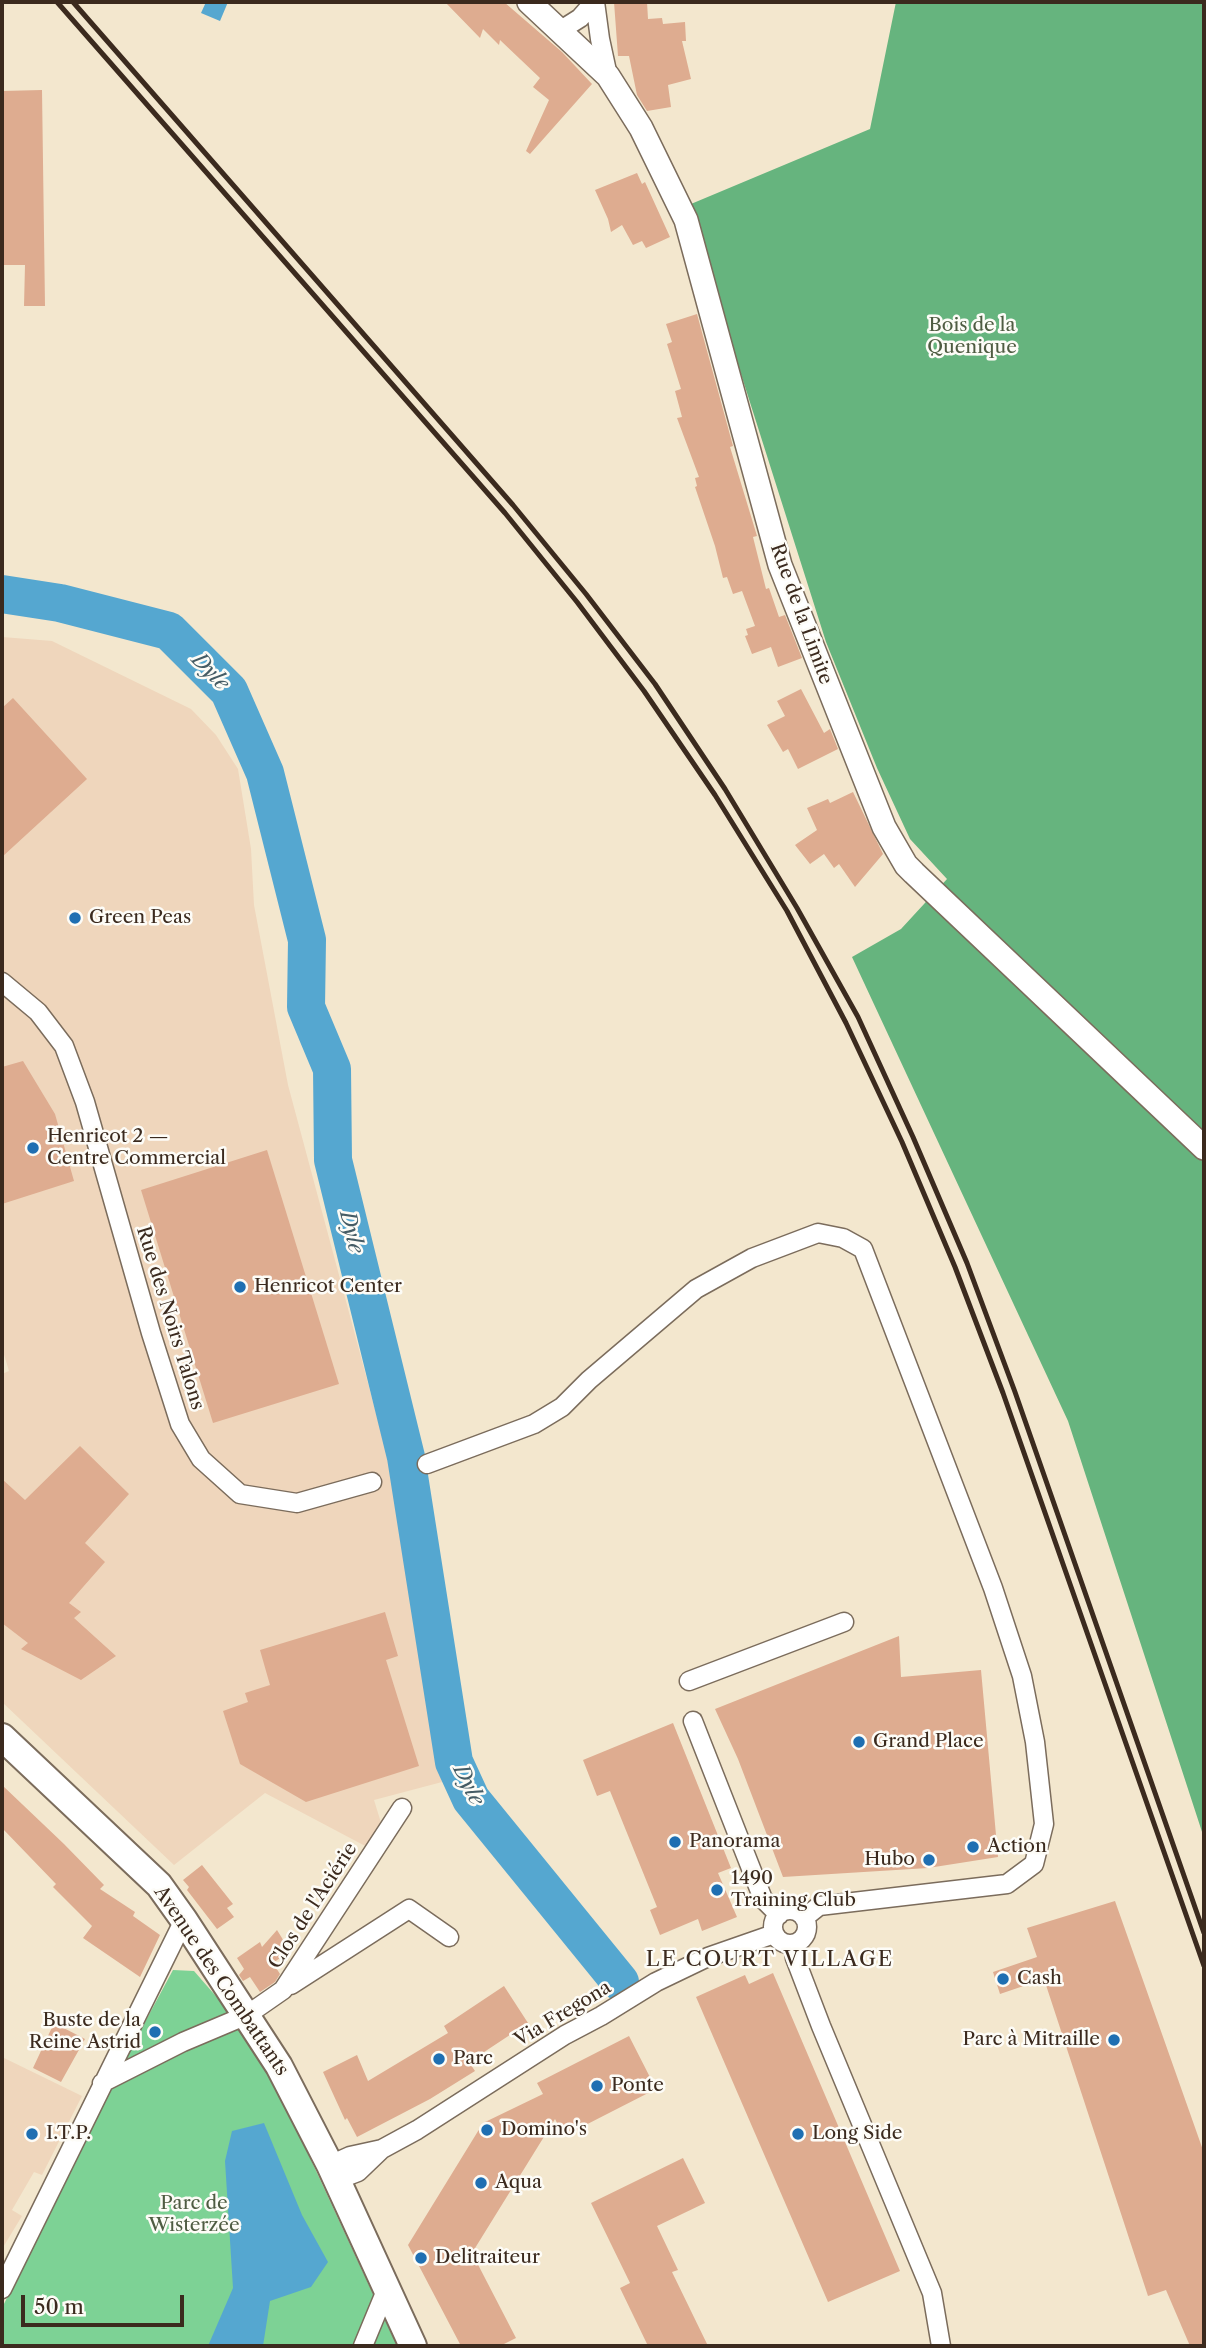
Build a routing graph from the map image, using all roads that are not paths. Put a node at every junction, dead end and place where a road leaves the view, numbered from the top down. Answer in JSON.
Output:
{"nodes":[{"id":1,"x":530,"y":2,"type":"edge"},
{"id":2,"x":595,"y":2,"type":"edge"},
{"id":3,"x":561,"y":30,"type":"junction"},
{"id":4,"x":608,"y":76,"type":"junction"},
{"id":5,"x":2,"y":982,"type":"edge"},
{"id":6,"x":1204,"y":1148,"type":"edge"},
{"id":7,"x":427,"y":1464,"type":"dead end"},
{"id":8,"x":372,"y":1482,"type":"dead end"},
{"id":9,"x":844,"y":1622,"type":"dead end"},
{"id":10,"x":690,"y":1681,"type":"dead end"},
{"id":11,"x":693,"y":1721,"type":"dead end"},
{"id":12,"x":2,"y":1737,"type":"edge"},
{"id":13,"x":402,"y":1808,"type":"dead end"},
{"id":14,"x":779,"y":1915,"type":"junction"},
{"id":15,"x":804,"y":1918,"type":"junction"},
{"id":16,"x":184,"y":1920,"type":"junction"},
{"id":17,"x":774,"y":1934,"type":"junction"},
{"id":18,"x":449,"y":1937,"type":"dead end"},
{"id":19,"x":793,"y":1944,"type":"junction"},
{"id":20,"x":283,"y":1990,"type":"junction"},
{"id":21,"x":247,"y":2015,"type":"junction"},
{"id":22,"x":102,"y":2083,"type":"junction"},
{"id":23,"x":334,"y":2172,"type":"junction"},
{"id":24,"x":387,"y":2288,"type":"junction"},
{"id":25,"x":2,"y":2289,"type":"edge"},
{"id":26,"x":363,"y":2346,"type":"edge"},
{"id":27,"x":413,"y":2346,"type":"edge"},
{"id":28,"x":941,"y":2346,"type":"edge"}],
"edges":[{"from":1,"to":3,"type":"street","name":"Rue de la Limite"},
{"from":2,"to":3,"type":"street"},
{"from":2,"to":4,"type":"street"},
{"from":3,"to":4,"type":"street","name":"Rue de la Limite"},
{"from":4,"to":6,"type":"street","name":"Rue de la Limite"},
{"from":5,"to":8,"type":"street","name":"Rue des Noirs Talons"},
{"from":7,"to":15,"type":"street"},
{"from":9,"to":10,"type":"street"},
{"from":11,"to":14,"type":"street"},
{"from":12,"to":16,"type":"main road","name":"Avenue des Combattants"},
{"from":13,"to":20,"type":"street","name":"Clos de l'Aciérie"},
{"from":14,"to":15,"type":"street"},
{"from":14,"to":17,"type":"street"},
{"from":15,"to":19,"type":"street"},
{"from":16,"to":21,"type":"main road","name":"Avenue des Combattants"},
{"from":16,"to":22,"type":"street"},
{"from":17,"to":19,"type":"street"},
{"from":17,"to":23,"type":"street","name":"Via Fregona"},
{"from":18,"to":20,"type":"street"},
{"from":19,"to":28,"type":"street"},
{"from":20,"to":21,"type":"street","name":"Clos de l'Aciérie"},
{"from":21,"to":22,"type":"street","name":"Clos de l'Aciérie"},
{"from":21,"to":23,"type":"main road","name":"Avenue des Combattants"},
{"from":22,"to":25,"type":"street"},
{"from":23,"to":24,"type":"main road","name":"Avenue des Combattants"},
{"from":24,"to":26,"type":"street"},
{"from":24,"to":27,"type":"main road","name":"Avenue des Combattants"}]}
